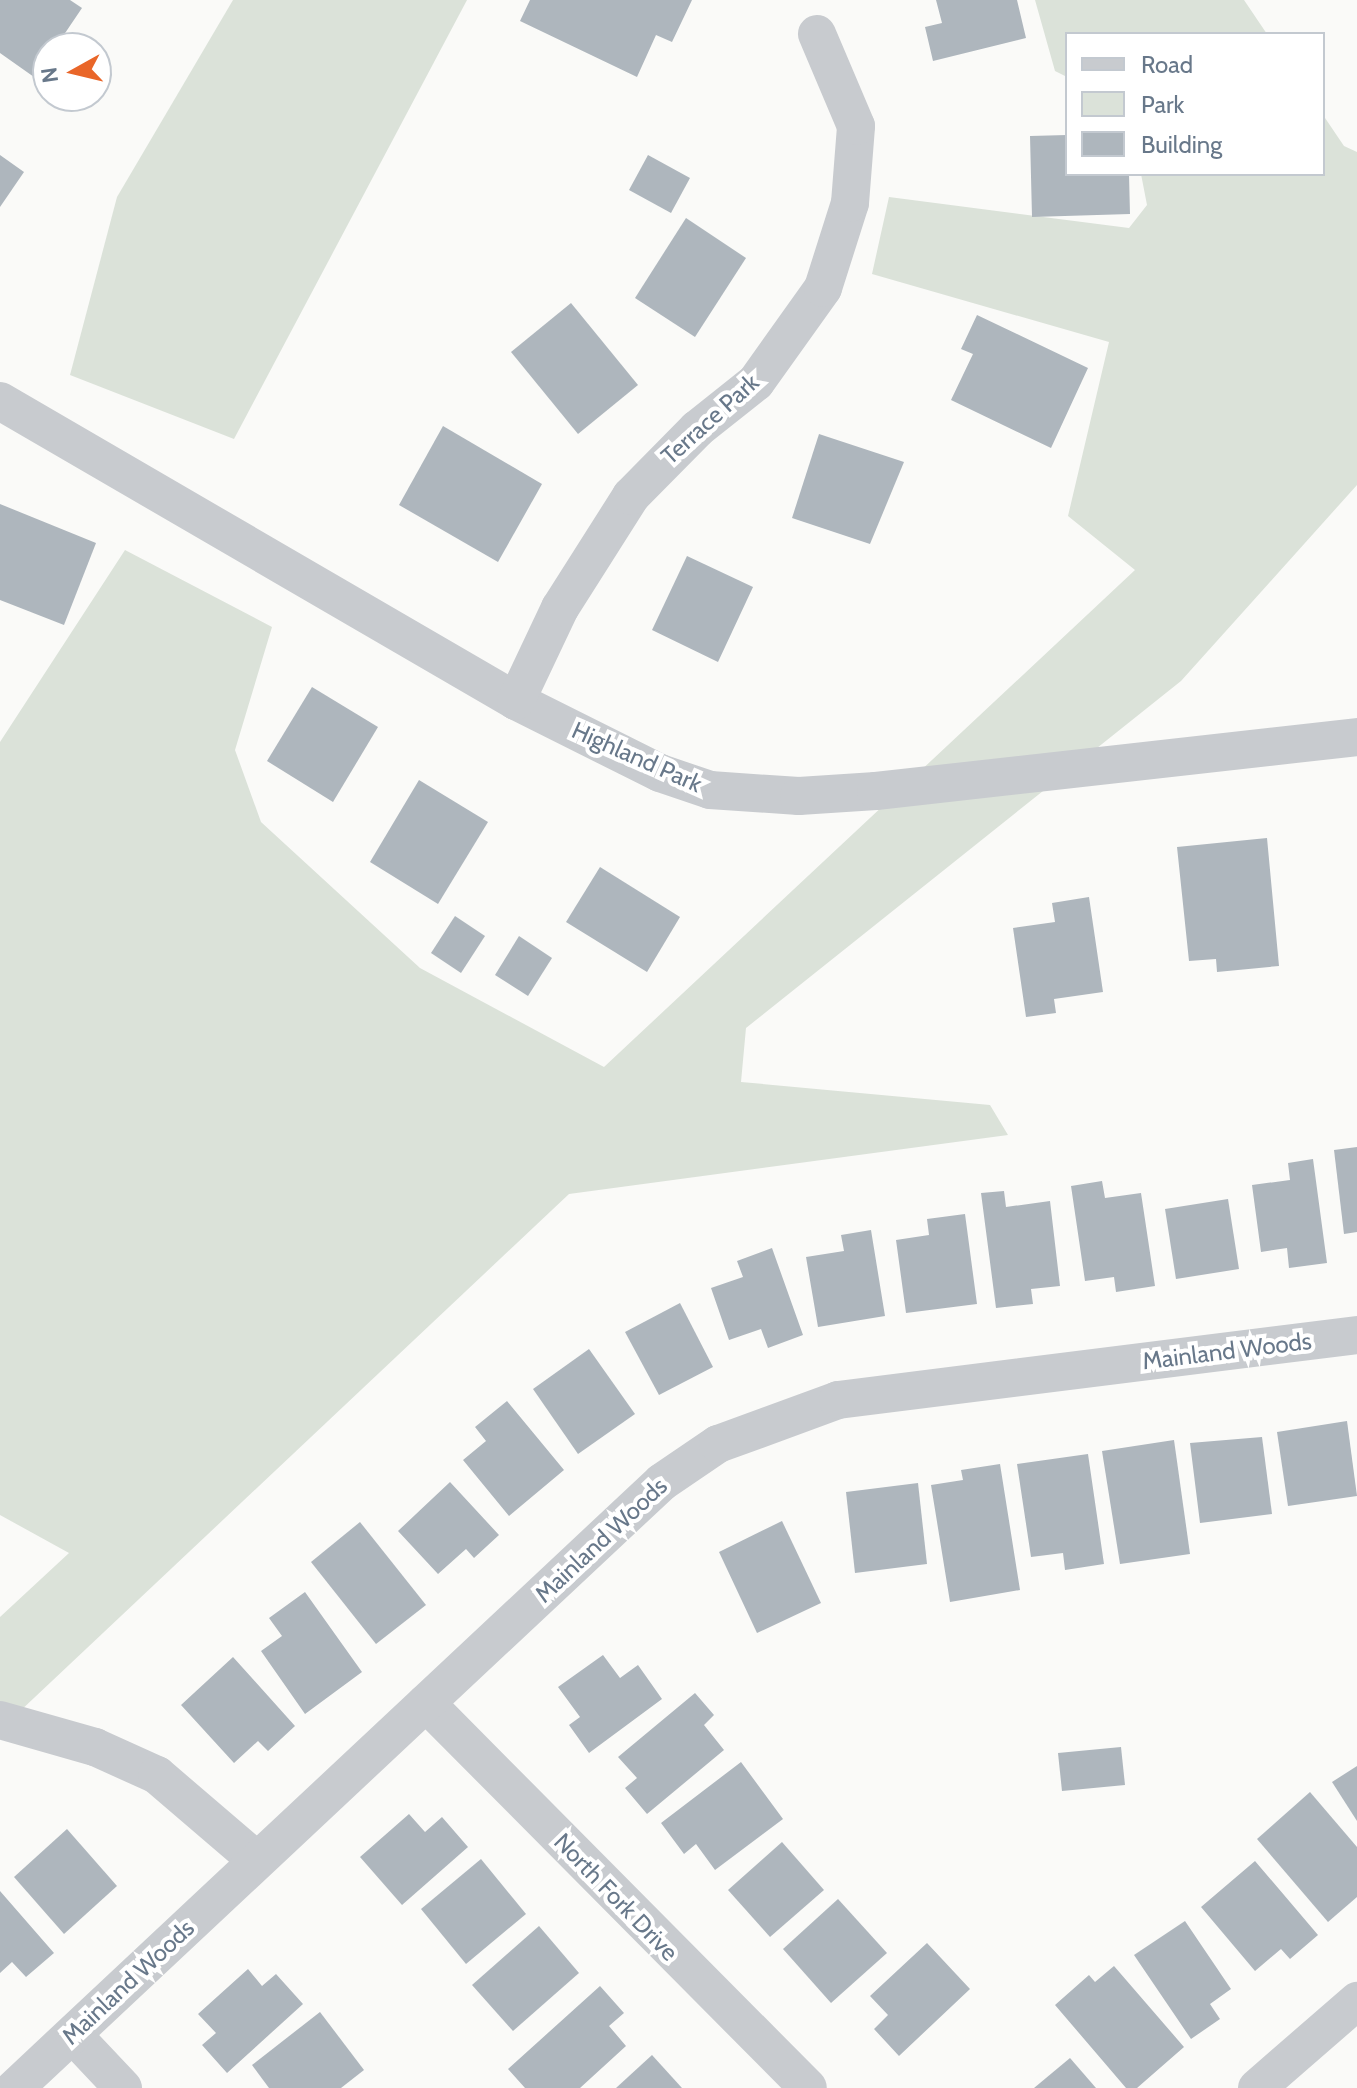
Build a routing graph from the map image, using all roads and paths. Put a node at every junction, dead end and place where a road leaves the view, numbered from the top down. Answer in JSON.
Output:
{"nodes":[{"id":1,"x":817,"y":34,"type":"dead end"},
{"id":2,"x":0,"y":401,"type":"edge"},
{"id":3,"x":516,"y":701,"type":"junction"},
{"id":4,"x":1357,"y":737,"type":"edge"},
{"id":5,"x":1357,"y":1335,"type":"edge"},
{"id":6,"x":426,"y":1703,"type":"junction"},
{"id":7,"x":0,"y":1720,"type":"edge"},
{"id":8,"x":256,"y":1860,"type":"junction"},
{"id":9,"x":1357,"y":2001,"type":"edge"},
{"id":10,"x":73,"y":2035,"type":"junction"},
{"id":11,"x":15,"y":2088,"type":"edge"},
{"id":12,"x":123,"y":2088,"type":"edge"},
{"id":13,"x":808,"y":2088,"type":"edge"},
{"id":14,"x":1257,"y":2088,"type":"edge"}],
"edges":[{"from":1,"to":3,"type":"street","name":"Terrace Park"},
{"from":2,"to":3,"type":"street","name":"Highland Park"},
{"from":3,"to":4,"type":"street","name":"Highland Park"},
{"from":5,"to":6,"type":"street","name":"Mainland Woods"},
{"from":6,"to":8,"type":"street","name":"Mainland Woods"},
{"from":6,"to":13,"type":"street","name":"North Fork Drive"},
{"from":7,"to":8,"type":"street"},
{"from":8,"to":10,"type":"street","name":"Mainland Woods"},
{"from":9,"to":14,"type":"street"},
{"from":10,"to":11,"type":"street","name":"Mainland Woods"},
{"from":10,"to":12,"type":"street"}]}
